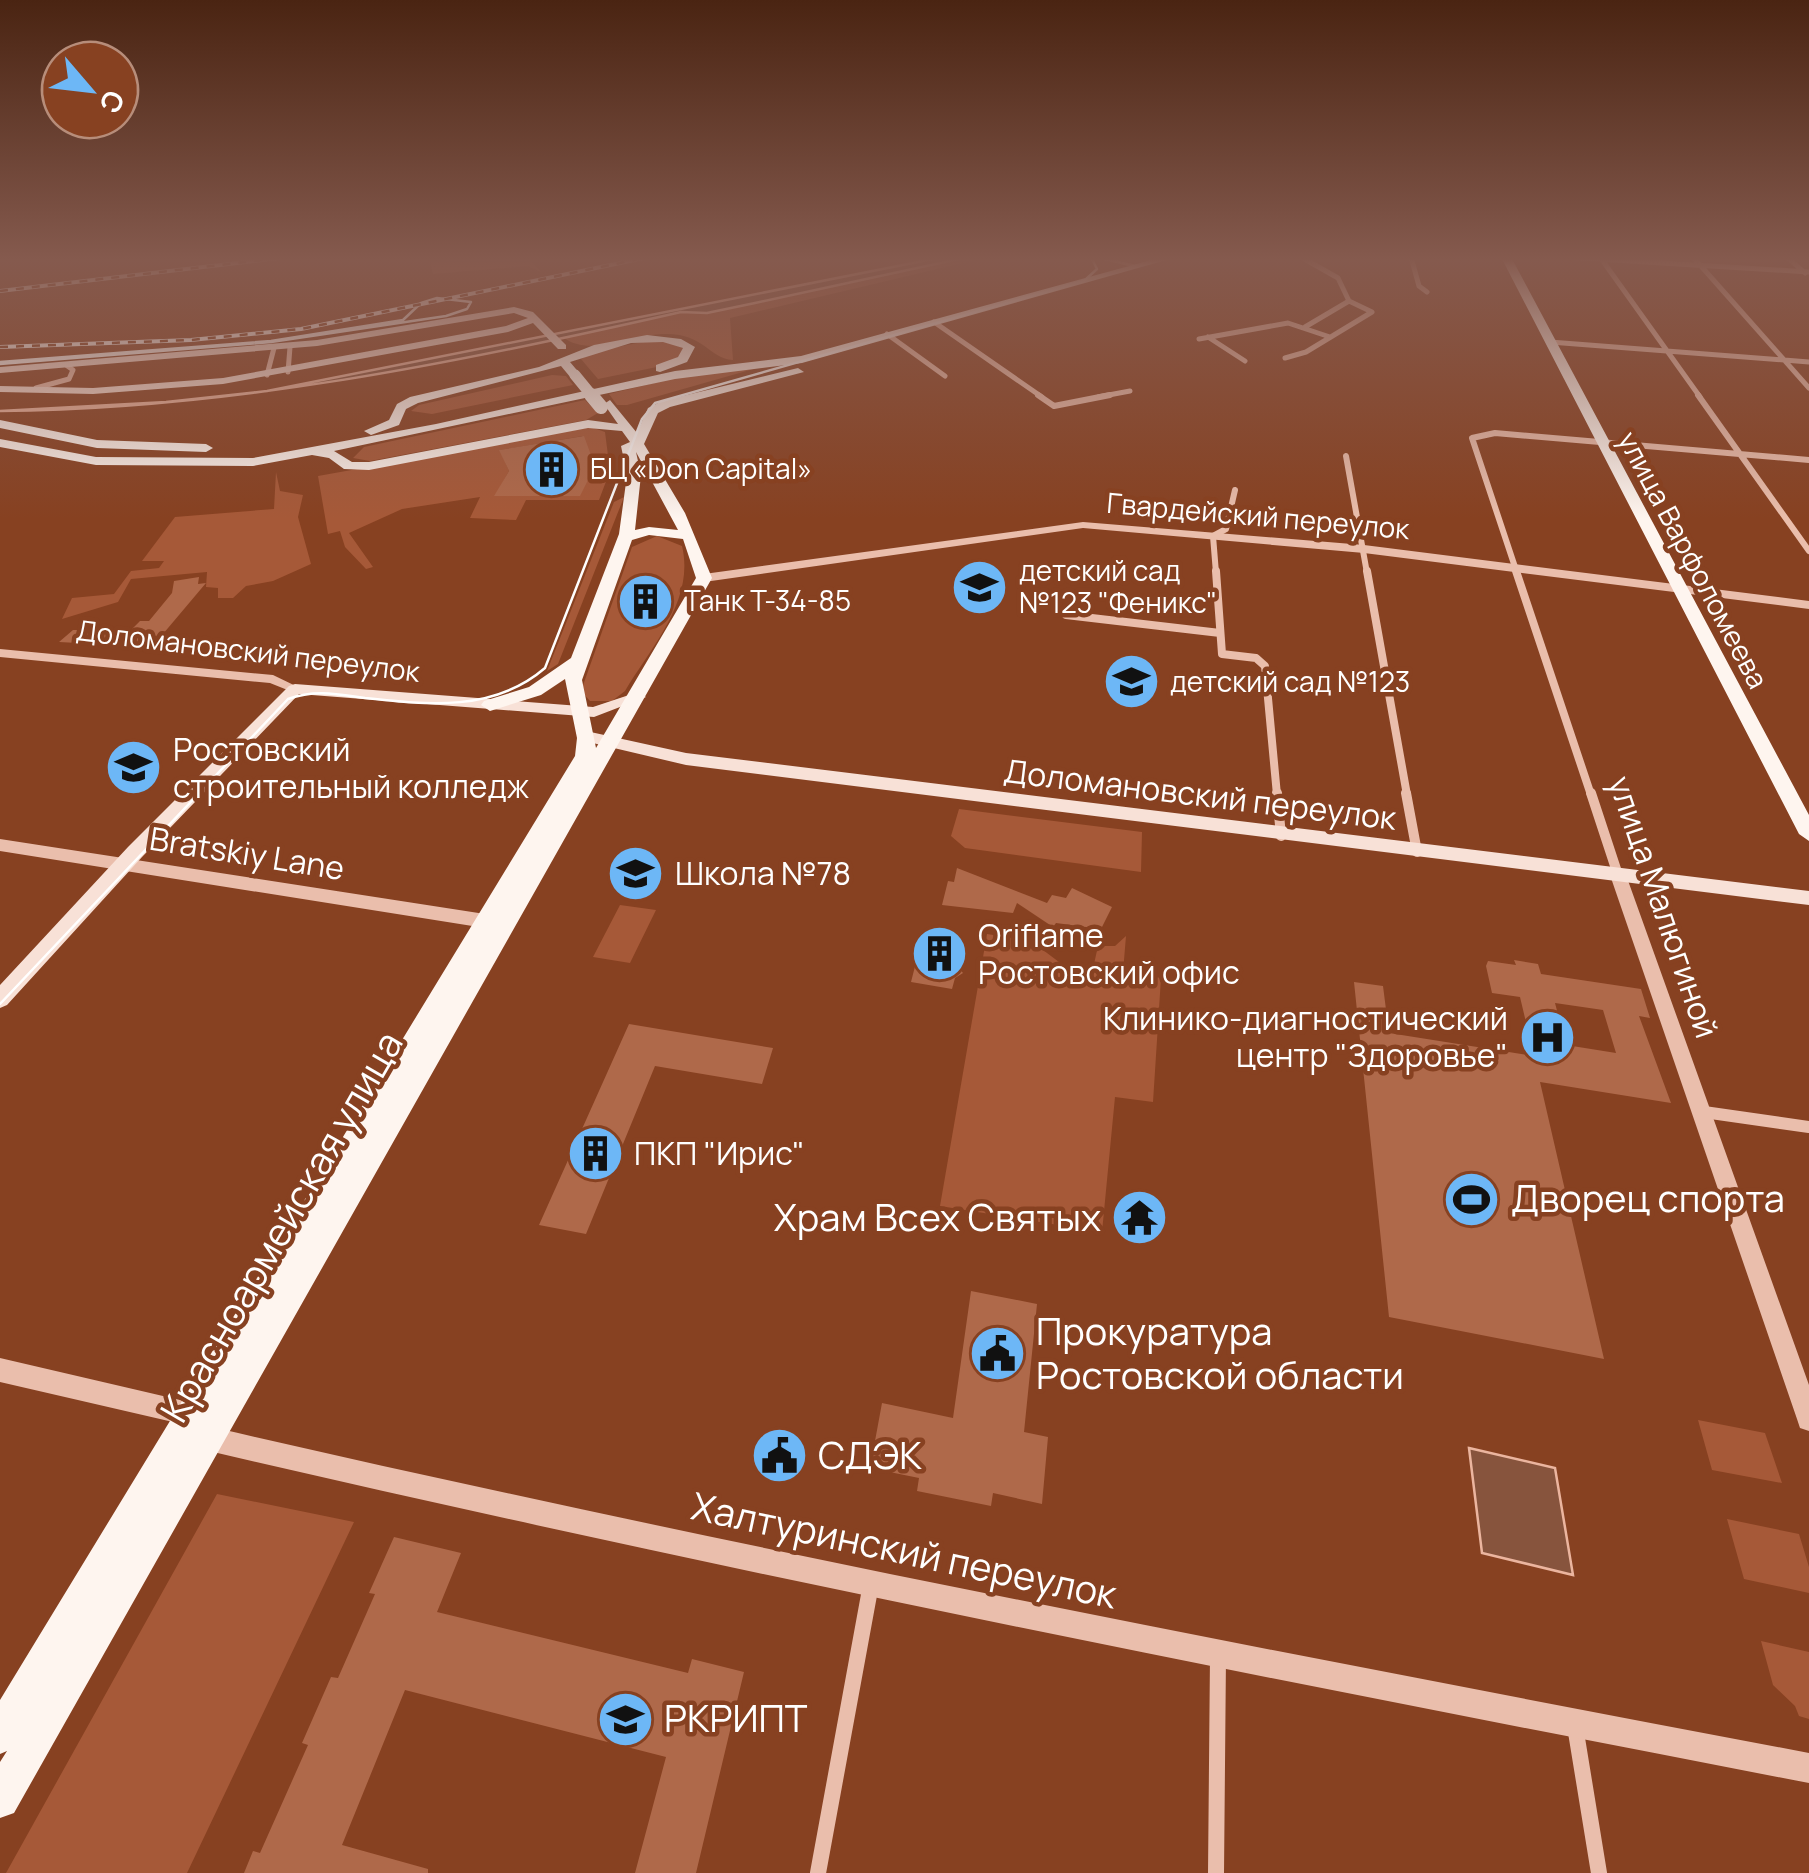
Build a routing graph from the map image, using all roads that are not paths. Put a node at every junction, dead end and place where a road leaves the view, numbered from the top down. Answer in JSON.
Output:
{"nodes":[{"id":1,"x":305,"y":344,"type":"edge"},
{"id":2,"x":335,"y":344,"type":"edge"},
{"id":3,"x":434,"y":344,"type":"edge"},
{"id":4,"x":555,"y":344,"type":"edge"},
{"id":5,"x":613,"y":344,"type":"edge"},
{"id":6,"x":629,"y":344,"type":"edge"},
{"id":7,"x":681,"y":344,"type":"edge"},
{"id":8,"x":692,"y":344,"type":"edge"},
{"id":9,"x":851,"y":344,"type":"edge"},
{"id":10,"x":901,"y":344,"type":"edge"},
{"id":11,"x":966,"y":344,"type":"edge"},
{"id":12,"x":1219,"y":344,"type":"edge"},
{"id":13,"x":1313,"y":344,"type":"edge"},
{"id":14,"x":1551,"y":344,"type":"edge"},
{"id":15,"x":1581,"y":344,"type":"edge"},
{"id":16,"x":1660,"y":344,"type":"edge"},
{"id":17,"x":1770,"y":344,"type":"edge"},
{"id":18,"x":290,"y":346,"type":"junction"},
{"id":19,"x":274,"y":348,"type":"junction"},
{"id":20,"x":831,"y":350,"type":"junction"},
{"id":21,"x":1665,"y":351,"type":"junction"},
{"id":22,"x":1285,"y":358,"type":"dead end"},
{"id":23,"x":568,"y":360,"type":"junction"},
{"id":24,"x":1784,"y":360,"type":"junction"},
{"id":25,"x":348,"y":361,"type":"junction"},
{"id":26,"x":1245,"y":361,"type":"dead end"},
{"id":27,"x":1809,"y":362,"type":"edge"},
{"id":28,"x":725,"y":363,"type":"junction"},
{"id":29,"x":66,"y":365,"type":"junction"},
{"id":30,"x":822,"y":366,"type":"junction"},
{"id":31,"x":2,"y":370,"type":"edge"},
{"id":32,"x":288,"y":372,"type":"junction"},
{"id":33,"x":267,"y":375,"type":"junction"},
{"id":34,"x":637,"y":375,"type":"junction"},
{"id":35,"x":944,"y":376,"type":"dead end"},
{"id":36,"x":1809,"y":388,"type":"edge"},
{"id":37,"x":0,"y":389,"type":"edge"},
{"id":38,"x":15,"y":390,"type":"junction"},
{"id":39,"x":1130,"y":391,"type":"dead end"},
{"id":40,"x":607,"y":407,"type":"junction"},
{"id":41,"x":433,"y":418,"type":"junction"},
{"id":42,"x":0,"y":424,"type":"edge"},
{"id":43,"x":618,"y":428,"type":"junction"},
{"id":44,"x":0,"y":432,"type":"edge"},
{"id":45,"x":375,"y":436,"type":"junction"},
{"id":46,"x":639,"y":442,"type":"junction"},
{"id":47,"x":1602,"y":442,"type":"junction"},
{"id":48,"x":0,"y":444,"type":"edge"},
{"id":49,"x":306,"y":448,"type":"junction"},
{"id":50,"x":0,"y":454,"type":"edge"},
{"id":51,"x":1740,"y":454,"type":"junction"},
{"id":52,"x":1346,"y":456,"type":"dead end"},
{"id":53,"x":174,"y":460,"type":"junction"},
{"id":54,"x":1809,"y":460,"type":"edge"},
{"id":55,"x":253,"y":462,"type":"junction"},
{"id":56,"x":1236,"y":490,"type":"dead end"},
{"id":57,"x":686,"y":536,"type":"junction"},
{"id":58,"x":1213,"y":536,"type":"junction"},
{"id":59,"x":624,"y":537,"type":"junction"},
{"id":60,"x":1364,"y":549,"type":"junction"},
{"id":61,"x":1809,"y":551,"type":"edge"},
{"id":62,"x":1517,"y":567,"type":"junction"},
{"id":63,"x":704,"y":578,"type":"junction"},
{"id":64,"x":1676,"y":585,"type":"junction"},
{"id":65,"x":1809,"y":605,"type":"edge"},
{"id":66,"x":1066,"y":615,"type":"dead end"},
{"id":67,"x":1220,"y":633,"type":"junction"},
{"id":68,"x":4,"y":656,"type":"edge"},
{"id":69,"x":578,"y":660,"type":"junction"},
{"id":70,"x":295,"y":689,"type":"junction"},
{"id":71,"x":638,"y":697,"type":"junction"},
{"id":72,"x":490,"y":705,"type":"junction"},
{"id":73,"x":576,"y":712,"type":"junction"},
{"id":74,"x":599,"y":740,"type":"junction"},
{"id":75,"x":1809,"y":834,"type":"edge"},
{"id":76,"x":1281,"y":836,"type":"junction"},
{"id":77,"x":0,"y":844,"type":"edge"},
{"id":78,"x":1417,"y":853,"type":"junction"},
{"id":79,"x":124,"y":864,"type":"junction"},
{"id":80,"x":1618,"y":875,"type":"junction"},
{"id":81,"x":1809,"y":898,"type":"edge"},
{"id":82,"x":485,"y":921,"type":"junction"},
{"id":83,"x":0,"y":1000,"type":"edge"},
{"id":84,"x":1704,"y":1112,"type":"junction"},
{"id":85,"x":1809,"y":1127,"type":"edge"},
{"id":86,"x":0,"y":1370,"type":"edge"},
{"id":87,"x":1809,"y":1419,"type":"edge"},
{"id":88,"x":201,"y":1427,"type":"junction"},
{"id":89,"x":872,"y":1582,"type":"junction"},
{"id":90,"x":1218,"y":1656,"type":"junction"},
{"id":91,"x":1574,"y":1723,"type":"junction"},
{"id":92,"x":0,"y":1735,"type":"edge"},
{"id":93,"x":1809,"y":1768,"type":"edge"},
{"id":94,"x":0,"y":1800,"type":"edge"},
{"id":95,"x":818,"y":1873,"type":"edge"},
{"id":96,"x":1216,"y":1873,"type":"edge"},
{"id":97,"x":1599,"y":1873,"type":"edge"}],
"edges":[{"from":1,"to":18,"type":"main road"},
{"from":2,"to":25,"type":"main road"},
{"from":3,"to":25,"type":"main road"},
{"from":4,"to":23,"type":"main road"},
{"from":5,"to":23,"type":"main road"},
{"from":6,"to":23,"type":"main road"},
{"from":7,"to":34,"type":"main road"},
{"from":8,"to":28,"type":"main road"},
{"from":9,"to":20,"type":"main road"},
{"from":10,"to":35,"type":"street"},
{"from":11,"to":39,"type":"street"},
{"from":12,"to":26,"type":"street"},
{"from":13,"to":22,"type":"street"},
{"from":14,"to":47,"type":"main road","name":"улица Варфоломеева"},
{"from":15,"to":21,"type":"street"},
{"from":16,"to":21,"type":"street"},
{"from":17,"to":24,"type":"street"},
{"from":18,"to":19,"type":"main road"},
{"from":18,"to":32,"type":"street"},
{"from":19,"to":29,"type":"main road"},
{"from":19,"to":33,"type":"street"},
{"from":20,"to":28,"type":"main road"},
{"from":20,"to":30,"type":"main road"},
{"from":20,"to":45,"type":"main road"},
{"from":21,"to":24,"type":"street"},
{"from":21,"to":51,"type":"street"},
{"from":23,"to":40,"type":"main road","bridge":true},
{"from":23,"to":41,"type":"main road"},
{"from":23,"to":45,"type":"main road"},
{"from":24,"to":27,"type":"street"},
{"from":24,"to":36,"type":"street"},
{"from":25,"to":32,"type":"main road"},
{"from":28,"to":34,"type":"main road"},
{"from":29,"to":31,"type":"main road"},
{"from":29,"to":38,"type":"street"},
{"from":30,"to":40,"type":"main road"},
{"from":30,"to":46,"type":"main road"},
{"from":32,"to":33,"type":"main road"},
{"from":33,"to":38,"type":"main road"},
{"from":34,"to":41,"type":"main road"},
{"from":37,"to":38,"type":"main road"},
{"from":40,"to":43,"type":"main road"},
{"from":40,"to":45,"type":"main road"},
{"from":40,"to":46,"type":"main road"},
{"from":41,"to":45,"type":"main road"},
{"from":42,"to":49,"type":"main road"},
{"from":43,"to":49,"type":"main road"},
{"from":43,"to":59,"type":"main road"},
{"from":44,"to":53,"type":"main road"},
{"from":45,"to":49,"type":"main road"},
{"from":46,"to":57,"type":"main road"},
{"from":47,"to":51,"type":"street"},
{"from":47,"to":62,"type":"street","name":"улица Малюгиной"},
{"from":47,"to":64,"type":"main road","name":"улица Варфоломеева"},
{"from":48,"to":53,"type":"main road"},
{"from":49,"to":53,"type":"main road"},
{"from":49,"to":55,"type":"main road"},
{"from":50,"to":55,"type":"main road"},
{"from":51,"to":54,"type":"street"},
{"from":51,"to":61,"type":"street"},
{"from":52,"to":60,"type":"street"},
{"from":53,"to":55,"type":"main road"},
{"from":56,"to":58,"type":"street"},
{"from":57,"to":59,"type":"main road"},
{"from":57,"to":63,"type":"main road"},
{"from":58,"to":60,"type":"street","name":"Гвардейский переулок"},
{"from":58,"to":63,"type":"street","name":"Гвардейский переулок"},
{"from":58,"to":67,"type":"street"},
{"from":59,"to":69,"type":"main road"},
{"from":60,"to":62,"type":"street","name":"Гвардейский переулок"},
{"from":60,"to":78,"type":"street"},
{"from":62,"to":64,"type":"street","name":"Гвардейский переулок"},
{"from":62,"to":80,"type":"street","name":"улица Малюгиной"},
{"from":63,"to":71,"type":"main road","name":"Красноармейская улица"},
{"from":64,"to":65,"type":"street","name":"Гвардейский переулок"},
{"from":64,"to":75,"type":"main road","name":"улица Варфоломеева"},
{"from":66,"to":67,"type":"street"},
{"from":67,"to":76,"type":"street"},
{"from":68,"to":70,"type":"street","name":"Доломановский переулок"},
{"from":69,"to":72,"type":"main road"},
{"from":69,"to":73,"type":"main road"},
{"from":70,"to":72,"type":"main road","name":"Доломановский переулок"},
{"from":70,"to":79,"type":"main road"},
{"from":71,"to":73,"type":"main road","name":"Доломановский переулок"},
{"from":71,"to":74,"type":"main road","name":"Красноармейская улица"},
{"from":72,"to":73,"type":"main road","name":"Доломановский переулок"},
{"from":73,"to":74,"type":"main road"},
{"from":74,"to":76,"type":"main road","name":"Доломановский переулок"},
{"from":74,"to":82,"type":"main road","name":"Красноармейская улица"},
{"from":74,"to":88,"type":"main road","name":"Красноармейская улица"},
{"from":76,"to":78,"type":"main road","name":"Доломановский переулок"},
{"from":77,"to":79,"type":"street","name":"Bratskiy Lane"},
{"from":78,"to":80,"type":"main road","name":"Доломановский переулок"},
{"from":79,"to":82,"type":"street","name":"Bratskiy Lane"},
{"from":79,"to":83,"type":"main road"},
{"from":80,"to":81,"type":"main road","name":"Доломановский переулок"},
{"from":80,"to":84,"type":"street","name":"улица Малюгиной"},
{"from":82,"to":88,"type":"main road","name":"Красноармейская улица"},
{"from":84,"to":85,"type":"street"},
{"from":84,"to":87,"type":"street","name":"улица Малюгиной"},
{"from":86,"to":88,"type":"street","name":"Халтуринский переулок"},
{"from":88,"to":89,"type":"street","name":"Халтуринский переулок"},
{"from":88,"to":92,"type":"main road","name":"Красноармейская улица"},
{"from":88,"to":94,"type":"main road","name":"Красноармейская улица"},
{"from":89,"to":90,"type":"street","name":"Халтуринский переулок"},
{"from":89,"to":95,"type":"street"},
{"from":90,"to":91,"type":"street","name":"Халтуринский переулок"},
{"from":90,"to":96,"type":"street"},
{"from":91,"to":93,"type":"street","name":"Халтуринский переулок"},
{"from":91,"to":97,"type":"street"}]}
